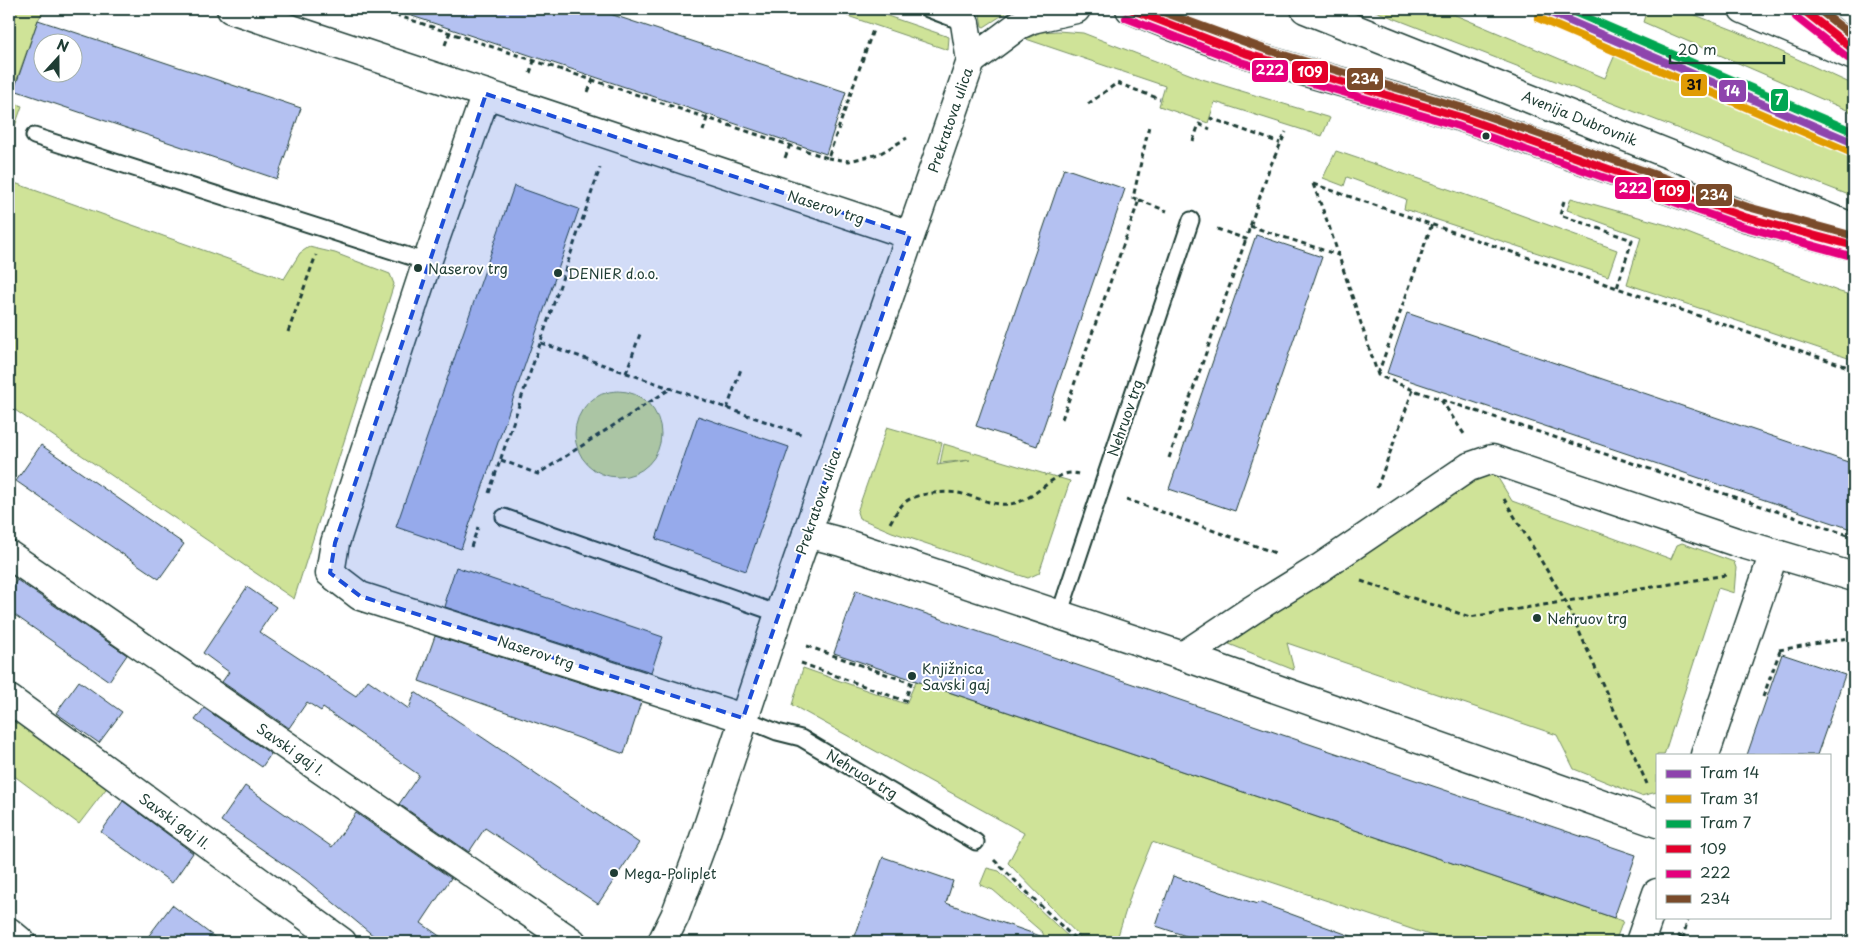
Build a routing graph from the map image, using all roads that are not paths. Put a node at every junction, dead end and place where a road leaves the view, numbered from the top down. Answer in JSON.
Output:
{"nodes":[{"id":1,"x":231,"y":9,"type":"edge"},
{"id":2,"x":928,"y":9,"type":"edge"},
{"id":3,"x":1076,"y":9,"type":"edge"},
{"id":4,"x":1305,"y":9,"type":"edge"},
{"id":5,"x":1743,"y":9,"type":"edge"},
{"id":6,"x":1802,"y":9,"type":"edge"},
{"id":7,"x":1126,"y":10,"type":"edge"},
{"id":8,"x":962,"y":16,"type":"edge"},
{"id":9,"x":1854,"y":50,"type":"edge"},
{"id":10,"x":1854,"y":56,"type":"edge"},
{"id":11,"x":971,"y":61,"type":"junction"},
{"id":12,"x":486,"y":94,"type":"junction"},
{"id":13,"x":34,"y":136,"type":"dead end"},
{"id":14,"x":1191,"y":220,"type":"road end"},
{"id":15,"x":1854,"y":228,"type":"edge"},
{"id":16,"x":910,"y":235,"type":"junction"},
{"id":17,"x":1854,"y":246,"type":"edge"},
{"id":18,"x":427,"y":262,"type":"junction"},
{"id":19,"x":504,"y":517,"type":"dead end"},
{"id":20,"x":807,"y":533,"type":"junction"},
{"id":21,"x":1774,"y":553,"type":"junction"},
{"id":22,"x":9,"y":555,"type":"edge"},
{"id":23,"x":1854,"y":577,"type":"edge"},
{"id":24,"x":779,"y":614,"type":"junction"},
{"id":25,"x":1059,"y":615,"type":"junction"},
{"id":26,"x":1183,"y":656,"type":"junction"},
{"id":27,"x":9,"y":699,"type":"edge"},
{"id":28,"x":743,"y":718,"type":"junction"},
{"id":29,"x":1704,"y":754,"type":"edge"},
{"id":30,"x":1656,"y":823,"type":"edge"},
{"id":31,"x":976,"y":842,"type":"road end"},
{"id":32,"x":1656,"y":896,"type":"edge"},
{"id":33,"x":9,"y":932,"type":"edge"},
{"id":34,"x":21,"y":942,"type":"edge"},
{"id":35,"x":342,"y":942,"type":"edge"},
{"id":36,"x":572,"y":942,"type":"edge"},
{"id":37,"x":662,"y":942,"type":"edge"},
{"id":38,"x":1640,"y":942,"type":"edge"}],
"edges":[{"from":1,"to":12,"type":"street","name":"Naserov trg"},
{"from":2,"to":8,"type":"lane"},
{"from":3,"to":11,"type":"street"},
{"from":4,"to":15,"type":"street","name":"Avenija Dubrovnik"},
{"from":5,"to":10,"type":"street"},
{"from":6,"to":9,"type":"street"},
{"from":7,"to":17,"type":"street"},
{"from":8,"to":11,"type":"street"},
{"from":11,"to":16,"type":"street","name":"Prekratova ulica"},
{"from":12,"to":16,"type":"street","name":"Naserov trg"},
{"from":12,"to":18,"type":"street","name":"Naserov trg"},
{"from":13,"to":18,"type":"lane"},
{"from":14,"to":25,"type":"lane","name":"Nehruov trg"},
{"from":16,"to":20,"type":"street","name":"Prekratova ulica"},
{"from":18,"to":28,"type":"street","name":"Naserov trg"},
{"from":19,"to":24,"type":"lane"},
{"from":20,"to":24,"type":"street","name":"Prekratova ulica"},
{"from":20,"to":25,"type":"street"},
{"from":21,"to":23,"type":"street"},
{"from":21,"to":26,"type":"street"},
{"from":21,"to":29,"type":"street"},
{"from":22,"to":36,"type":"street","name":"Savski gaj I."},
{"from":24,"to":28,"type":"street","name":"Prekratova ulica"},
{"from":25,"to":26,"type":"street"},
{"from":26,"to":30,"type":"street"},
{"from":27,"to":35,"type":"street","name":"Savski gaj II."},
{"from":28,"to":31,"type":"lane","name":"Nehruov trg"},
{"from":28,"to":37,"type":"street","name":"Prekratova ulica"},
{"from":32,"to":38,"type":"street"},
{"from":33,"to":34,"type":"street"}]}
